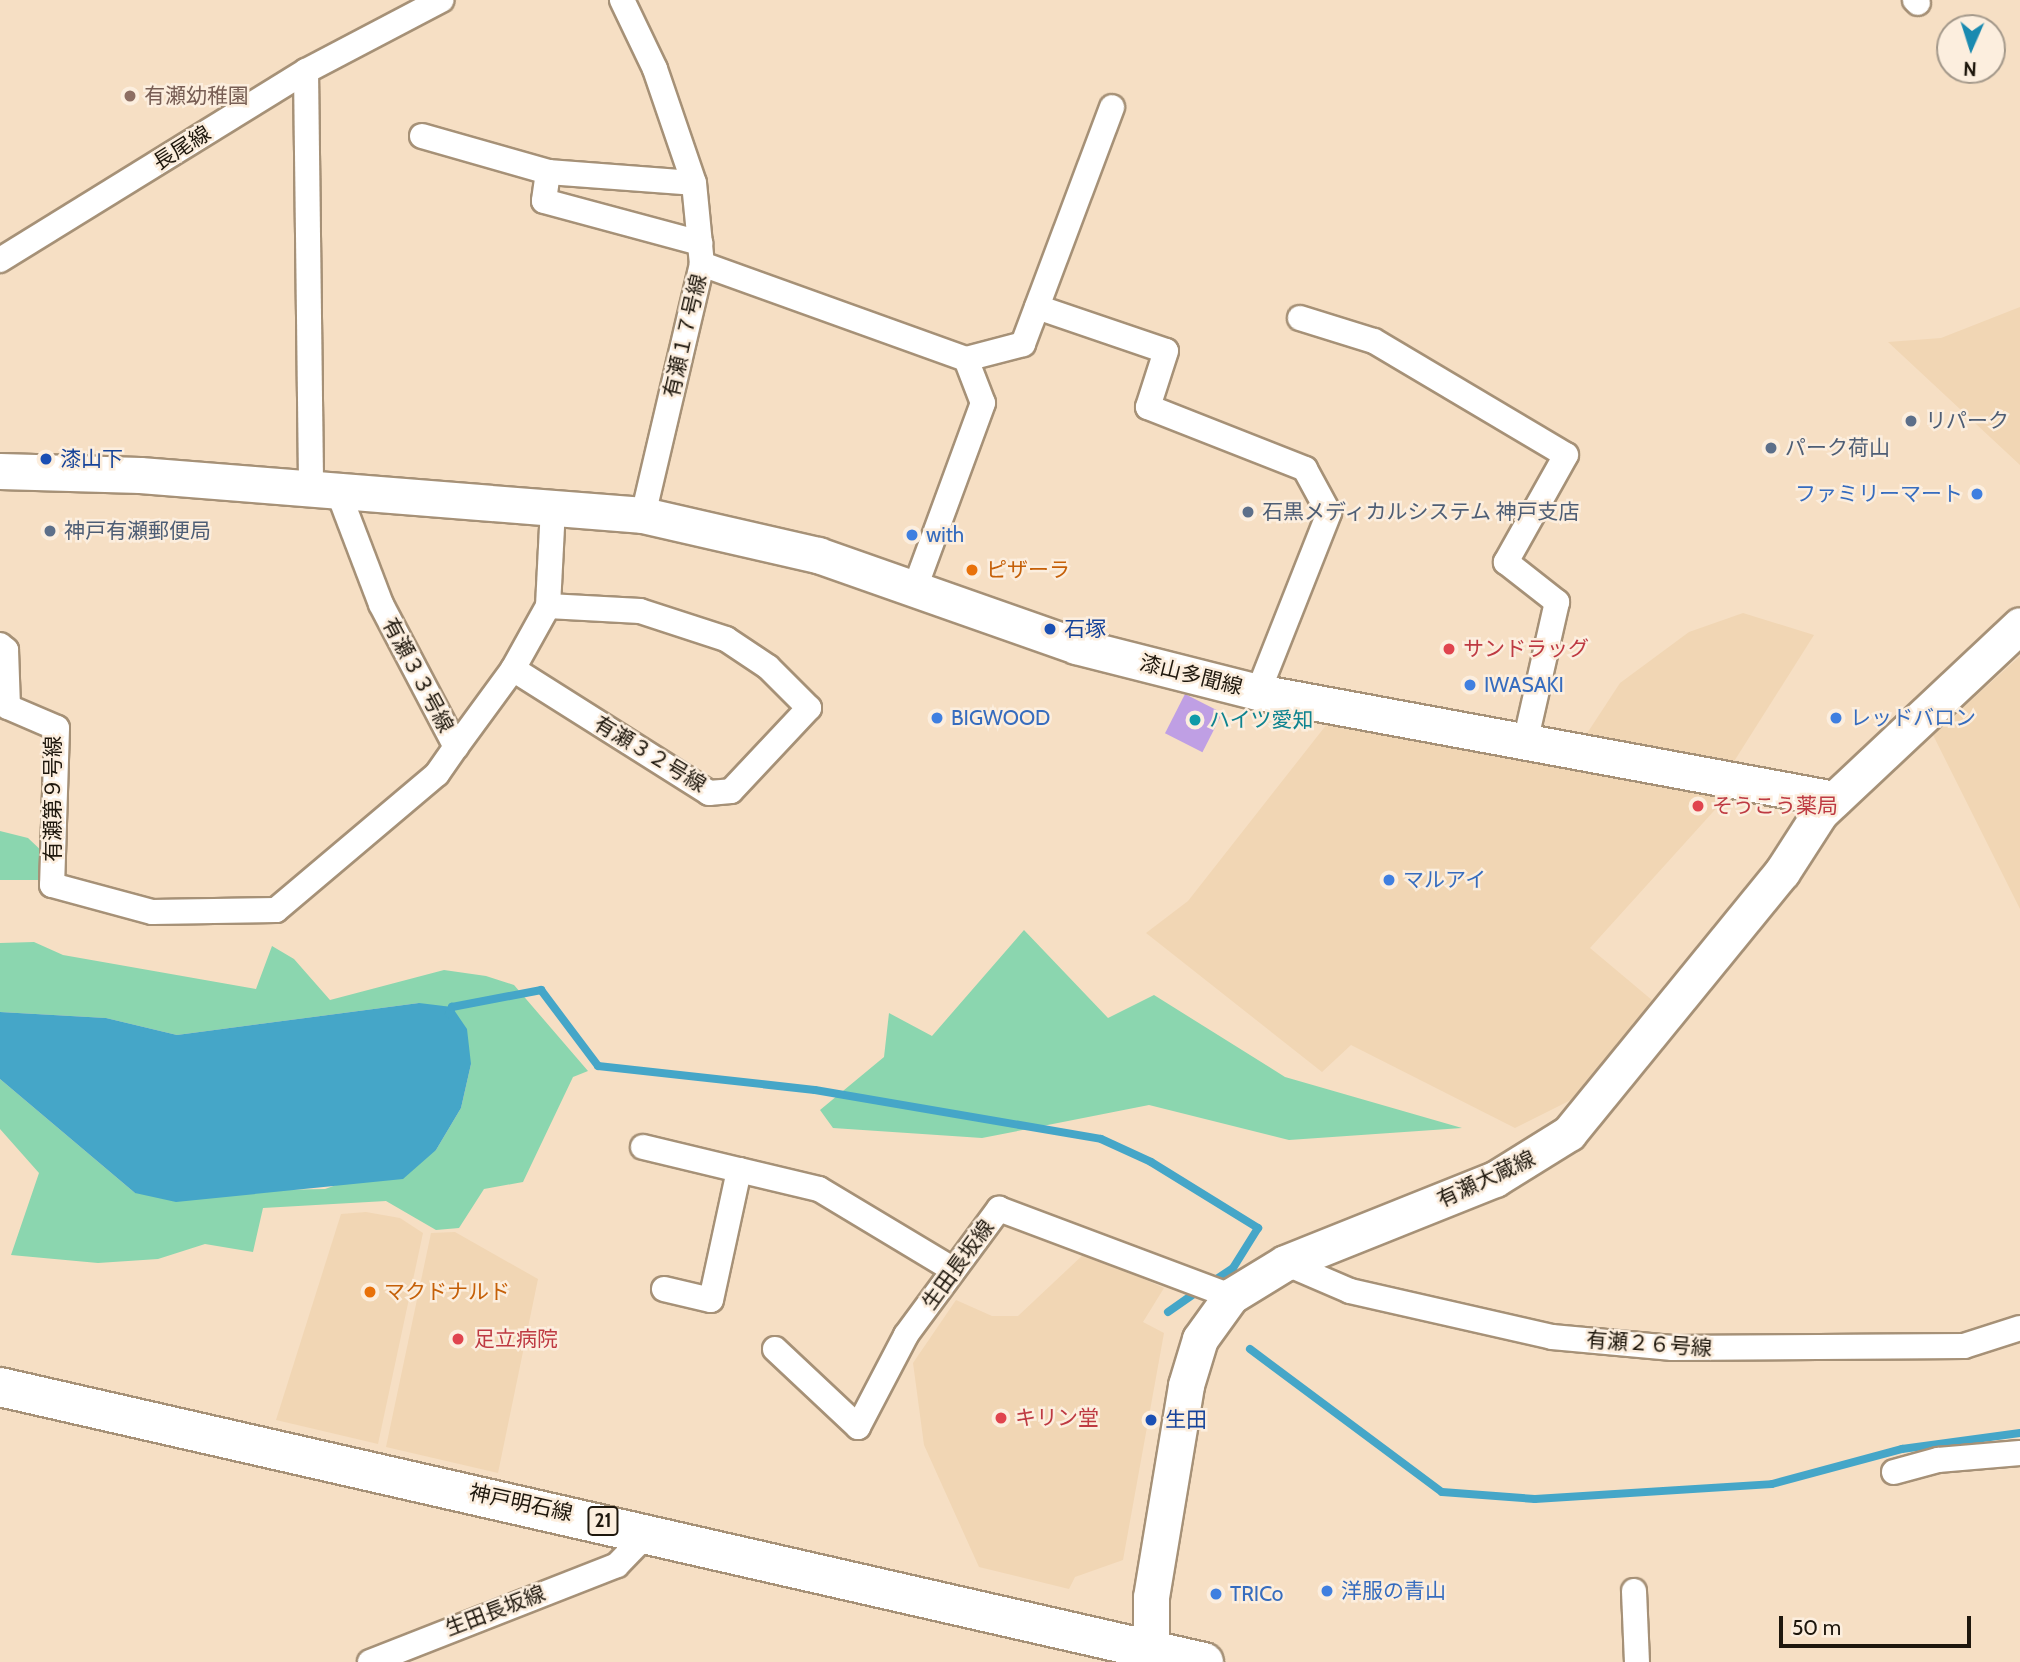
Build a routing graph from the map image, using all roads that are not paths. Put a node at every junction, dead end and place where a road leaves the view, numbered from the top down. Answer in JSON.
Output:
{"nodes":[{"id":1,"x":440,"y":0,"type":"edge"},
{"id":2,"x":622,"y":0,"type":"edge"},
{"id":3,"x":306,"y":71,"type":"junction"},
{"id":4,"x":1112,"y":107,"type":"dead end"},
{"id":5,"x":422,"y":136,"type":"dead end"},
{"id":6,"x":548,"y":172,"type":"junction"},
{"id":7,"x":693,"y":183,"type":"junction"},
{"id":8,"x":701,"y":253,"type":"junction"},
{"id":9,"x":0,"y":260,"type":"edge"},
{"id":10,"x":1037,"y":307,"type":"junction"},
{"id":11,"x":1300,"y":318,"type":"dead end"},
{"id":12,"x":966,"y":359,"type":"junction"},
{"id":13,"x":0,"y":471,"type":"edge"},
{"id":14,"x":325,"y":492,"type":"junction"},
{"id":15,"x":553,"y":506,"type":"junction"},
{"id":16,"x":643,"y":515,"type":"junction"},
{"id":17,"x":915,"y":588,"type":"junction"},
{"id":18,"x":548,"y":606,"type":"junction"},
{"id":19,"x":2020,"y":625,"type":"edge"},
{"id":20,"x":0,"y":645,"type":"edge"},
{"id":21,"x":513,"y":669,"type":"junction"},
{"id":22,"x":1258,"y":692,"type":"junction"},
{"id":23,"x":1526,"y":739,"type":"junction"},
{"id":24,"x":456,"y":747,"type":"junction"},
{"id":25,"x":1834,"y":799,"type":"junction"},
{"id":26,"x":276,"y":910,"type":"joint"},
{"id":27,"x":643,"y":1147,"type":"dead end"},
{"id":28,"x":739,"y":1170,"type":"junction"},
{"id":29,"x":1285,"y":1263,"type":"junction"},
{"id":30,"x":954,"y":1270,"type":"junction"},
{"id":31,"x":664,"y":1289,"type":"dead end"},
{"id":32,"x":1231,"y":1296,"type":"junction"},
{"id":33,"x":2020,"y":1328,"type":"edge"},
{"id":34,"x":775,"y":1349,"type":"dead end"},
{"id":35,"x":0,"y":1387,"type":"edge"},
{"id":36,"x":2020,"y":1453,"type":"edge"},
{"id":37,"x":1894,"y":1472,"type":"dead end"},
{"id":38,"x":650,"y":1531,"type":"junction"},
{"id":39,"x":1634,"y":1591,"type":"dead end"},
{"id":40,"x":1149,"y":1656,"type":"edge"},
{"id":41,"x":370,"y":1662,"type":"edge"},
{"id":42,"x":1204,"y":1662,"type":"edge"},
{"id":43,"x":1637,"y":1662,"type":"edge"}],
"edges":[{"from":1,"to":3,"type":"street","name":"長尾線"},
{"from":2,"to":7,"type":"street","name":"有瀬１７号線"},
{"from":3,"to":9,"type":"street","name":"長尾線"},
{"from":3,"to":14,"type":"street"},
{"from":4,"to":10,"type":"street"},
{"from":5,"to":6,"type":"street"},
{"from":6,"to":7,"type":"street"},
{"from":6,"to":8,"type":"street"},
{"from":7,"to":8,"type":"street","name":"有瀬１７号線"},
{"from":8,"to":12,"type":"street"},
{"from":8,"to":16,"type":"street","name":"有瀬１７号線"},
{"from":10,"to":12,"type":"street"},
{"from":10,"to":22,"type":"street"},
{"from":11,"to":23,"type":"street"},
{"from":12,"to":17,"type":"street"},
{"from":13,"to":14,"type":"street","name":"漆山多聞線"},
{"from":14,"to":15,"type":"street","name":"漆山多聞線"},
{"from":14,"to":24,"type":"street","name":"有瀬３３号線"},
{"from":15,"to":16,"type":"street","name":"漆山多聞線"},
{"from":15,"to":18,"type":"street"},
{"from":16,"to":17,"type":"street","name":"漆山多聞線"},
{"from":17,"to":22,"type":"street","name":"漆山多聞線"},
{"from":18,"to":21,"type":"street"},
{"from":18,"to":21,"type":"street","name":"有瀬３２号線"},
{"from":19,"to":25,"type":"street","name":"有瀬大蔵線"},
{"from":20,"to":26,"type":"street","name":"有瀬第９号線"},
{"from":21,"to":24,"type":"street"},
{"from":22,"to":23,"type":"street","name":"漆山多聞線"},
{"from":23,"to":25,"type":"street","name":"漆山多聞線"},
{"from":24,"to":26,"type":"street","name":"有瀬３３号線"},
{"from":25,"to":29,"type":"street","name":"有瀬大蔵線"},
{"from":27,"to":28,"type":"street"},
{"from":28,"to":30,"type":"street"},
{"from":28,"to":31,"type":"street"},
{"from":29,"to":32,"type":"street","name":"有瀬大蔵線"},
{"from":29,"to":33,"type":"street","name":"有瀬２６号線"},
{"from":30,"to":32,"type":"street","name":"生田長坂線"},
{"from":30,"to":34,"type":"street","name":"生田長坂線"},
{"from":32,"to":40,"type":"street","name":"有瀬大蔵線"},
{"from":35,"to":38,"type":"main road","name":"神戸明石線","number":"21"},
{"from":36,"to":37,"type":"street"},
{"from":38,"to":40,"type":"main road","name":"神戸明石線","number":"21"},
{"from":38,"to":41,"type":"street","name":"生田長坂線"},
{"from":39,"to":43,"type":"street"},
{"from":40,"to":42,"type":"main road","name":"神戸明石線","number":"21"}]}
